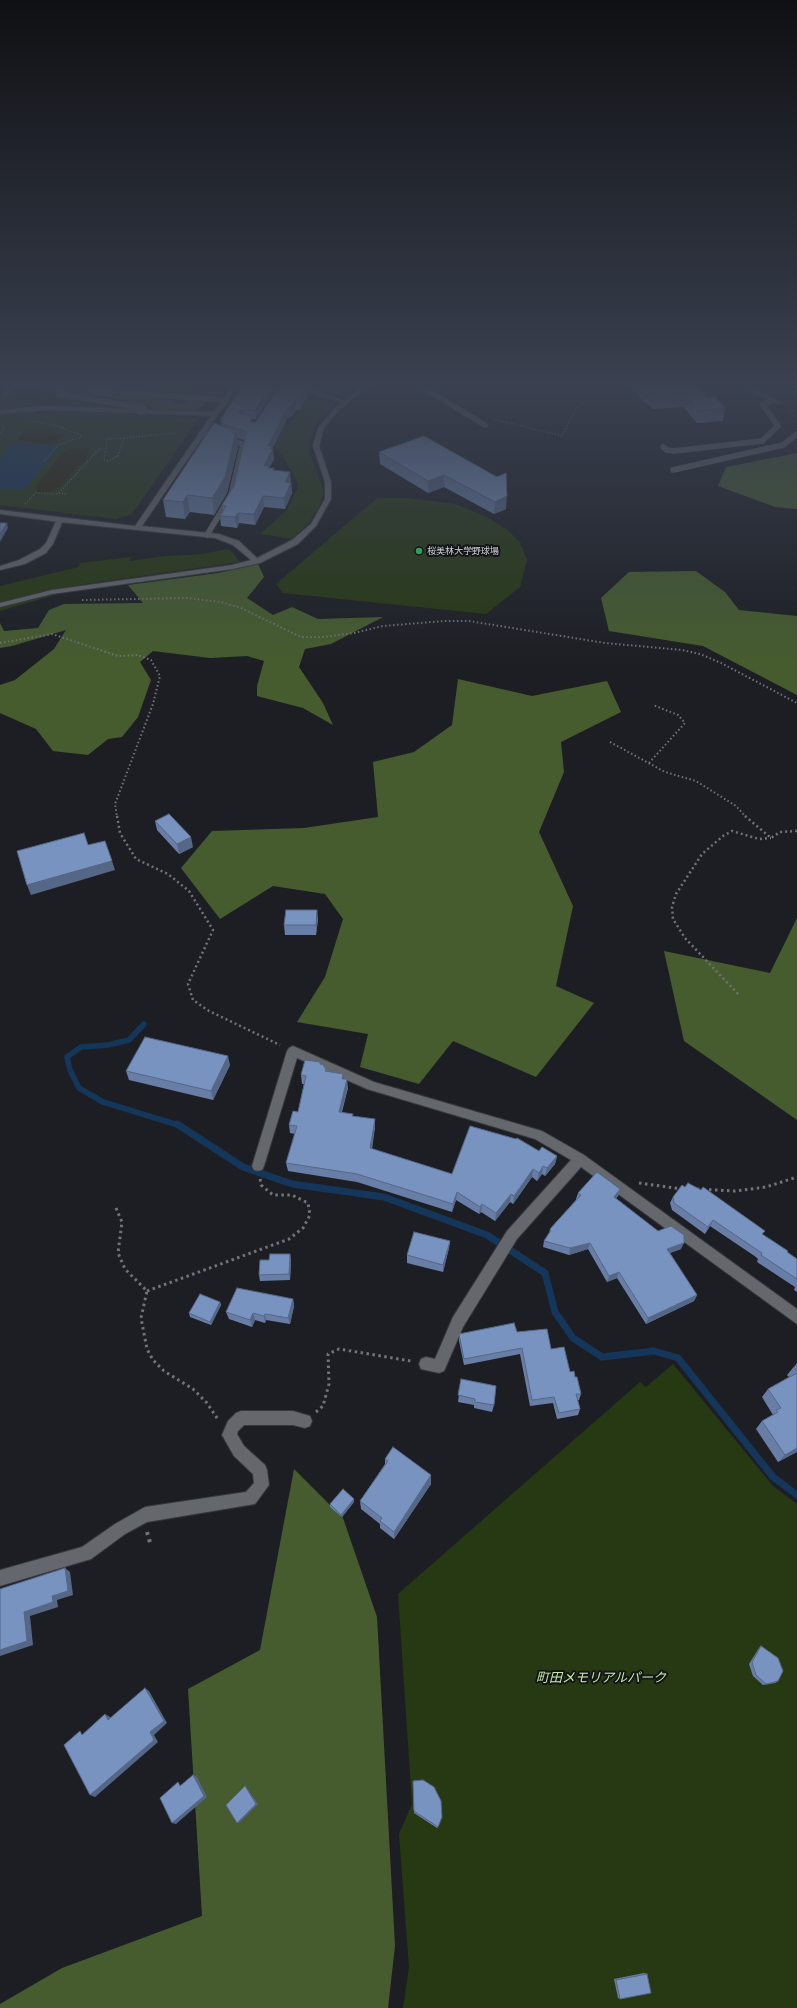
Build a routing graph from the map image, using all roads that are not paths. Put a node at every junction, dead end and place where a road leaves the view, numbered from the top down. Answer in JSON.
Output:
{"nodes":[{"id":1,"x":171,"y":478,"type":"edge"},
{"id":2,"x":235,"y":478,"type":"edge"},
{"id":3,"x":326,"y":478,"type":"edge"},
{"id":4,"x":0,"y":512,"type":"edge"},
{"id":5,"x":59,"y":520,"type":"junction"},
{"id":6,"x":137,"y":528,"type":"junction"},
{"id":7,"x":207,"y":535,"type":"junction"},
{"id":8,"x":257,"y":561,"type":"junction"},
{"id":9,"x":1,"y":566,"type":"edge"},
{"id":10,"x":0,"y":605,"type":"edge"},
{"id":11,"x":580,"y":1159,"type":"junction"},
{"id":12,"x":258,"y":1166,"type":"road end"},
{"id":13,"x":797,"y":1317,"type":"edge"},
{"id":14,"x":426,"y":1364,"type":"road end"},
{"id":15,"x":305,"y":1421,"type":"road end"},
{"id":16,"x":0,"y":1578,"type":"edge"}],
"edges":[{"from":1,"to":6,"type":"street"},
{"from":2,"to":7,"type":"lane"},
{"from":3,"to":8,"type":"street"},
{"from":4,"to":5,"type":"street"},
{"from":5,"to":6,"type":"street"},
{"from":5,"to":9,"type":"street"},
{"from":6,"to":7,"type":"street"},
{"from":7,"to":8,"type":"street"},
{"from":8,"to":10,"type":"street"},
{"from":11,"to":12,"type":"street"},
{"from":11,"to":13,"type":"street"},
{"from":11,"to":14,"type":"street"},
{"from":15,"to":16,"type":"street"}]}
